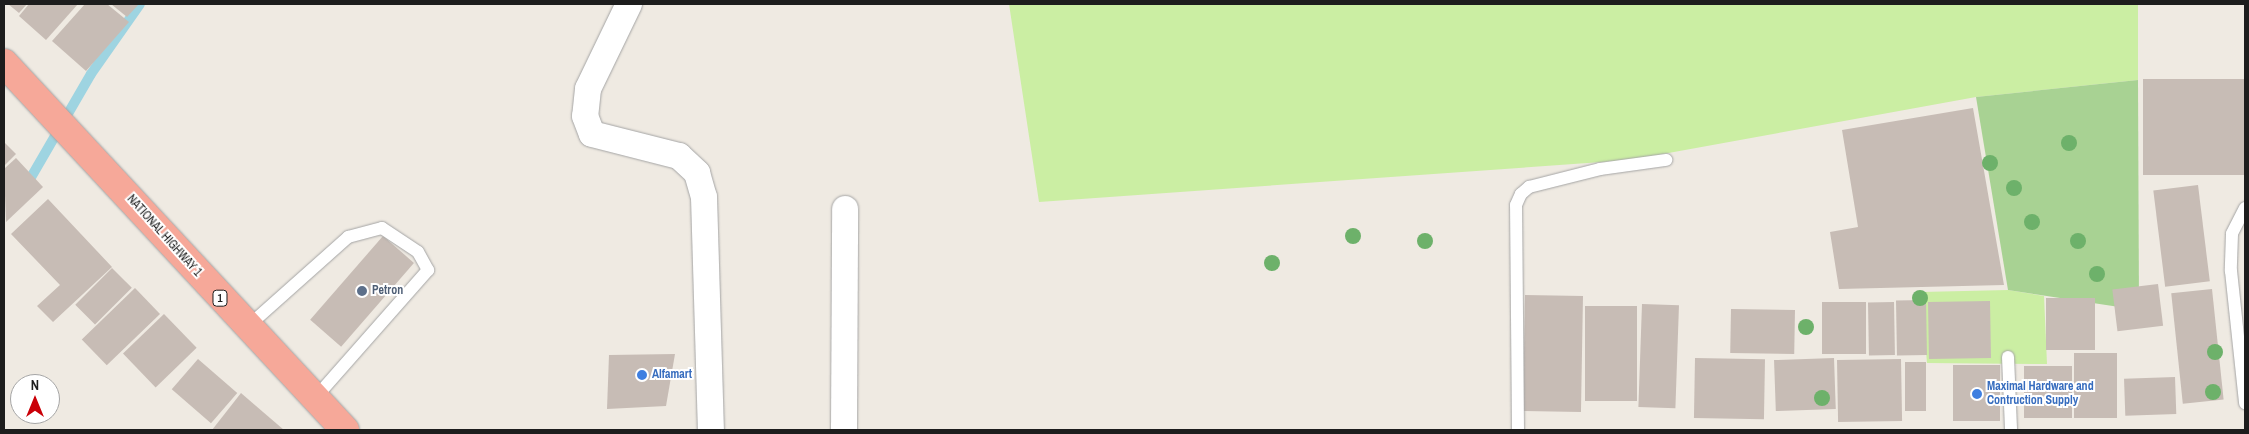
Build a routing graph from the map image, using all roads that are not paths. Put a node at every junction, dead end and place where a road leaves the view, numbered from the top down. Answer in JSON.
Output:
{"nodes":[{"id":1,"x":629,"y":4,"type":"edge"},
{"id":2,"x":4,"y":63,"type":"edge"},
{"id":3,"x":1666,"y":160,"type":"dead end"},
{"id":4,"x":2245,"y":208,"type":"edge"},
{"id":5,"x":846,"y":209,"type":"dead end"},
{"id":6,"x":246,"y":328,"type":"junction"},
{"id":7,"x":2008,"y":357,"type":"dead end"},
{"id":8,"x":316,"y":397,"type":"junction"},
{"id":9,"x":2245,"y":403,"type":"edge"},
{"id":10,"x":345,"y":430,"type":"edge"},
{"id":11,"x":711,"y":430,"type":"edge"},
{"id":12,"x":844,"y":430,"type":"edge"},
{"id":13,"x":1518,"y":430,"type":"edge"},
{"id":14,"x":2011,"y":430,"type":"edge"}],
"edges":[{"from":1,"to":11,"type":"street"},
{"from":2,"to":6,"type":"highway","name":"NATIONAL HIGHWAY 1","number":"1"},
{"from":3,"to":13,"type":"lane"},
{"from":4,"to":9,"type":"lane"},
{"from":5,"to":12,"type":"street"},
{"from":6,"to":8,"type":"highway","name":"NATIONAL HIGHWAY 1","number":"1"},
{"from":6,"to":8,"type":"lane"},
{"from":7,"to":14,"type":"lane"},
{"from":8,"to":10,"type":"highway","name":"NATIONAL HIGHWAY 1","number":"1"}]}
